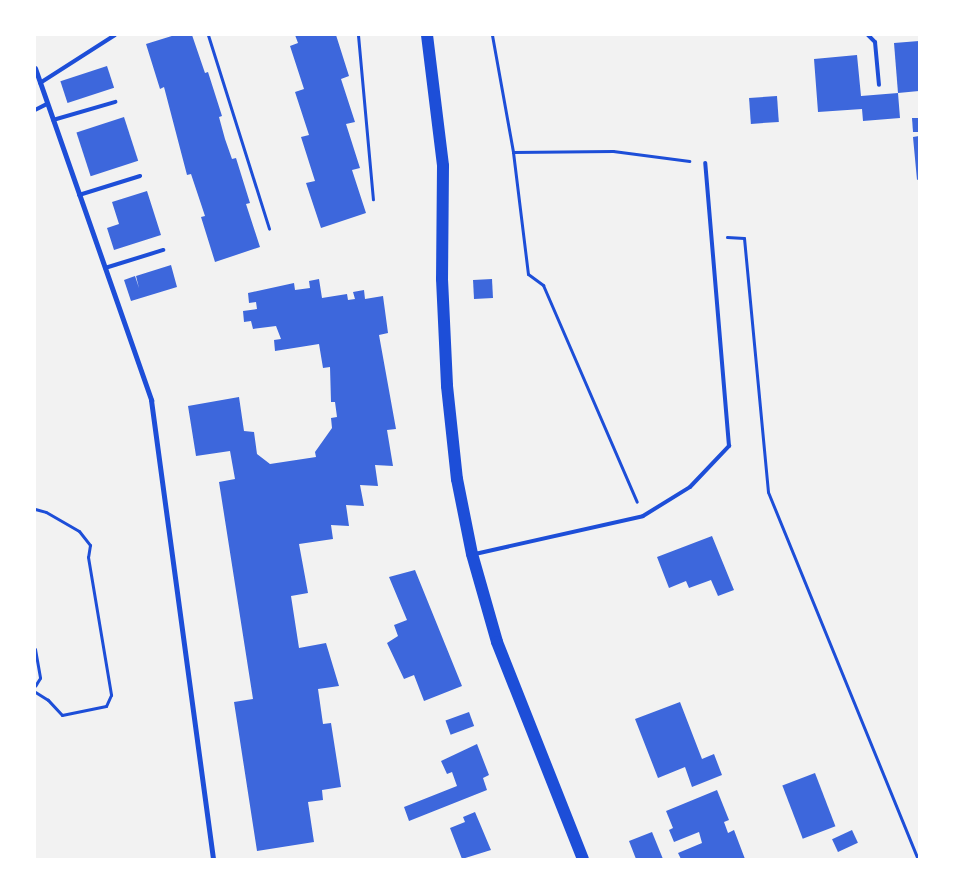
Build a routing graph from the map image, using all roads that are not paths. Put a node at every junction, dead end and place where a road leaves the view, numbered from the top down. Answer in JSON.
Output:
{"nodes":[{"id":1,"x":115,"y":35,"type":"edge"},
{"id":2,"x":427,"y":35,"type":"edge"},
{"id":3,"x":868,"y":35,"type":"edge"},
{"id":4,"x":35,"y":68,"type":"edge"},
{"id":5,"x":40,"y":83,"type":"junction"},
{"id":6,"x":879,"y":85,"type":"dead end"},
{"id":7,"x":115,"y":102,"type":"dead end"},
{"id":8,"x":46,"y":104,"type":"junction"},
{"id":9,"x":35,"y":110,"type":"edge"},
{"id":10,"x":52,"y":120,"type":"junction"},
{"id":11,"x":705,"y":163,"type":"road end"},
{"id":12,"x":140,"y":176,"type":"dead end"},
{"id":13,"x":79,"y":195,"type":"junction"},
{"id":14,"x":163,"y":250,"type":"dead end"},
{"id":15,"x":105,"y":268,"type":"junction"},
{"id":16,"x":472,"y":554,"type":"junction"},
{"id":17,"x":213,"y":859,"type":"edge"},
{"id":18,"x":583,"y":859,"type":"edge"}],
"edges":[{"from":1,"to":5,"type":"lane"},
{"from":2,"to":16,"type":"main road"},
{"from":3,"to":6,"type":"lane"},
{"from":4,"to":5,"type":"street"},
{"from":5,"to":8,"type":"street"},
{"from":7,"to":10,"type":"lane"},
{"from":8,"to":9,"type":"lane"},
{"from":8,"to":10,"type":"street"},
{"from":10,"to":13,"type":"street"},
{"from":11,"to":16,"type":"lane"},
{"from":12,"to":13,"type":"lane"},
{"from":13,"to":15,"type":"street"},
{"from":14,"to":15,"type":"lane"},
{"from":15,"to":17,"type":"street"},
{"from":16,"to":18,"type":"main road"}]}
